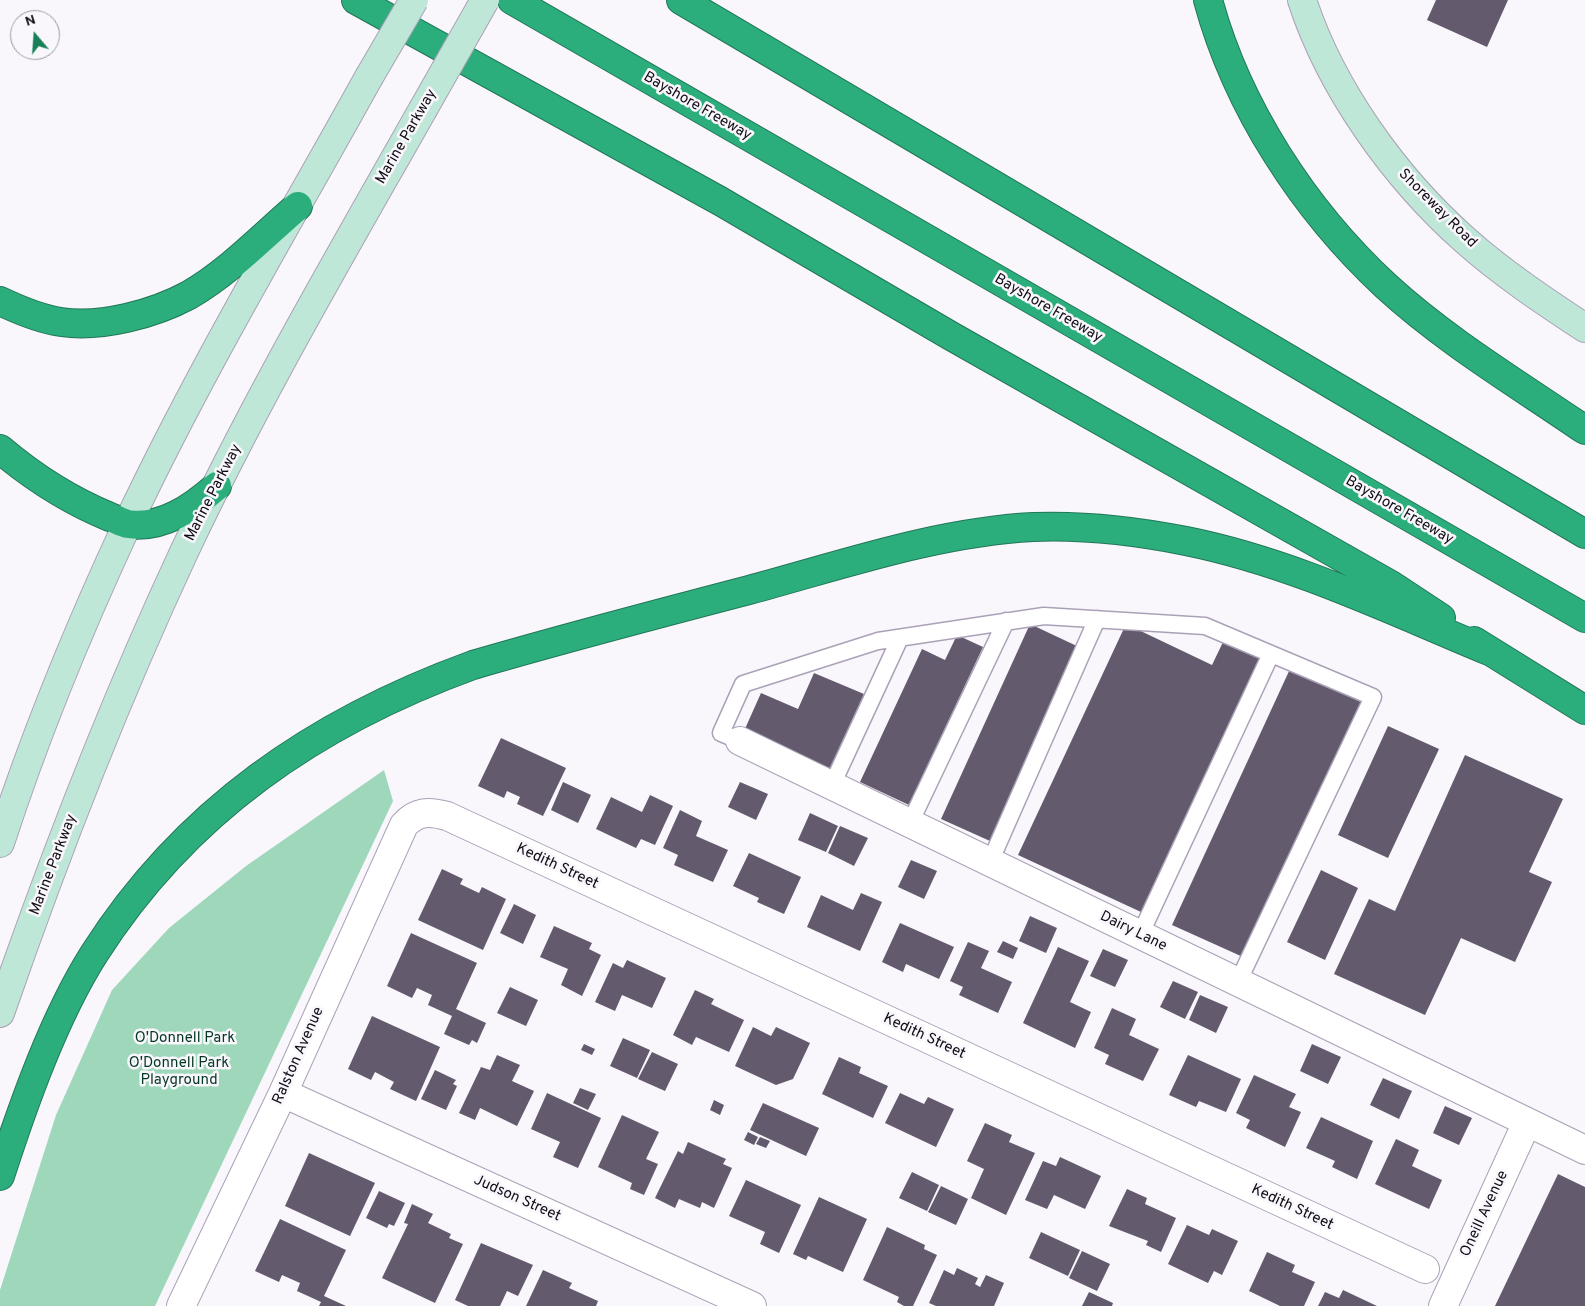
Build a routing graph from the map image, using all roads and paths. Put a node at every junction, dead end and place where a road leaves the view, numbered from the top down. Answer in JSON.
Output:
{"nodes":[{"id":1,"x":356,"y":0,"type":"edge"},
{"id":2,"x":414,"y":0,"type":"edge"},
{"id":3,"x":485,"y":0,"type":"edge"},
{"id":4,"x":512,"y":0,"type":"edge"},
{"id":5,"x":681,"y":0,"type":"edge"},
{"id":6,"x":1208,"y":0,"type":"edge"},
{"id":7,"x":1302,"y":0,"type":"edge"},
{"id":8,"x":298,"y":206,"type":"junction"},
{"id":9,"x":0,"y":301,"type":"edge"},
{"id":10,"x":1585,"y":328,"type":"edge"},
{"id":11,"x":1585,"y":430,"type":"edge"},
{"id":12,"x":0,"y":449,"type":"edge"},
{"id":13,"x":216,"y":486,"type":"junction"},
{"id":14,"x":128,"y":524,"type":"junction"},
{"id":15,"x":1585,"y":534,"type":"edge"},
{"id":16,"x":1585,"y":618,"type":"edge"},
{"id":17,"x":1097,"y":619,"type":"junction"},
{"id":18,"x":1006,"y":622,"type":"junction"},
{"id":19,"x":900,"y":638,"type":"junction"},
{"id":20,"x":1489,"y":651,"type":"junction"},
{"id":21,"x":1271,"y":654,"type":"junction"},
{"id":22,"x":1585,"y":710,"type":"edge"},
{"id":23,"x":740,"y":741,"type":"joint"},
{"id":24,"x":832,"y":785,"type":"junction"},
{"id":25,"x":422,"y":812,"type":"joint"},
{"id":26,"x":910,"y":824,"type":"junction"},
{"id":27,"x":0,"y":843,"type":"edge"},
{"id":28,"x":990,"y":862,"type":"junction"},
{"id":29,"x":1140,"y":935,"type":"junction"},
{"id":30,"x":1238,"y":982,"type":"junction"},
{"id":31,"x":0,"y":1013,"type":"edge"},
{"id":32,"x":283,"y":1093,"type":"junction"},
{"id":33,"x":1527,"y":1122,"type":"junction"},
{"id":34,"x":1585,"y":1150,"type":"edge"},
{"id":35,"x":0,"y":1176,"type":"edge"},
{"id":36,"x":1425,"y":1269,"type":"joint"},
{"id":37,"x":1455,"y":1281,"type":"junction"},
{"id":38,"x":181,"y":1306,"type":"edge"},
{"id":39,"x":752,"y":1306,"type":"edge"},
{"id":40,"x":1443,"y":1306,"type":"edge"}],
"edges":[{"from":1,"to":20,"type":"highway"},
{"from":2,"to":8,"type":"main road","bridge":true},
{"from":3,"to":13,"type":"main road","name":"Marine Parkway","bridge":true},
{"from":4,"to":16,"type":"highway","name":"Bayshore Freeway"},
{"from":5,"to":15,"type":"highway"},
{"from":6,"to":11,"type":"highway"},
{"from":7,"to":10,"type":"main road","name":"Shoreway Road"},
{"from":8,"to":9,"type":"highway"},
{"from":8,"to":14,"type":"main road"},
{"from":12,"to":14,"type":"highway"},
{"from":13,"to":14,"type":"highway"},
{"from":13,"to":31,"type":"main road","name":"Marine Parkway"},
{"from":14,"to":27,"type":"main road"},
{"from":17,"to":18,"type":"lane"},
{"from":17,"to":21,"type":"lane"},
{"from":17,"to":28,"type":"lane"},
{"from":18,"to":19,"type":"lane"},
{"from":18,"to":26,"type":"lane"},
{"from":19,"to":23,"type":"lane"},
{"from":19,"to":24,"type":"lane"},
{"from":20,"to":22,"type":"highway"},
{"from":20,"to":35,"type":"highway"},
{"from":21,"to":29,"type":"lane"},
{"from":21,"to":30,"type":"lane"},
{"from":23,"to":24,"type":"street","name":"Dairy Lane"},
{"from":24,"to":26,"type":"street","name":"Dairy Lane"},
{"from":25,"to":32,"type":"street","name":"Ralston Avenue"},
{"from":25,"to":36,"type":"street","name":"Kedith Street"},
{"from":26,"to":28,"type":"street","name":"Dairy Lane"},
{"from":28,"to":29,"type":"street","name":"Dairy Lane"},
{"from":29,"to":30,"type":"street","name":"Dairy Lane"},
{"from":30,"to":33,"type":"street","name":"Dairy Lane"},
{"from":32,"to":38,"type":"street","name":"Ralston Avenue"},
{"from":32,"to":39,"type":"street","name":"Judson Street"},
{"from":33,"to":34,"type":"street","name":"Dairy Lane"},
{"from":33,"to":37,"type":"street","name":"Oneill Avenue"},
{"from":36,"to":37,"type":"lane"},
{"from":37,"to":40,"type":"street","name":"Oneill Avenue"}]}
